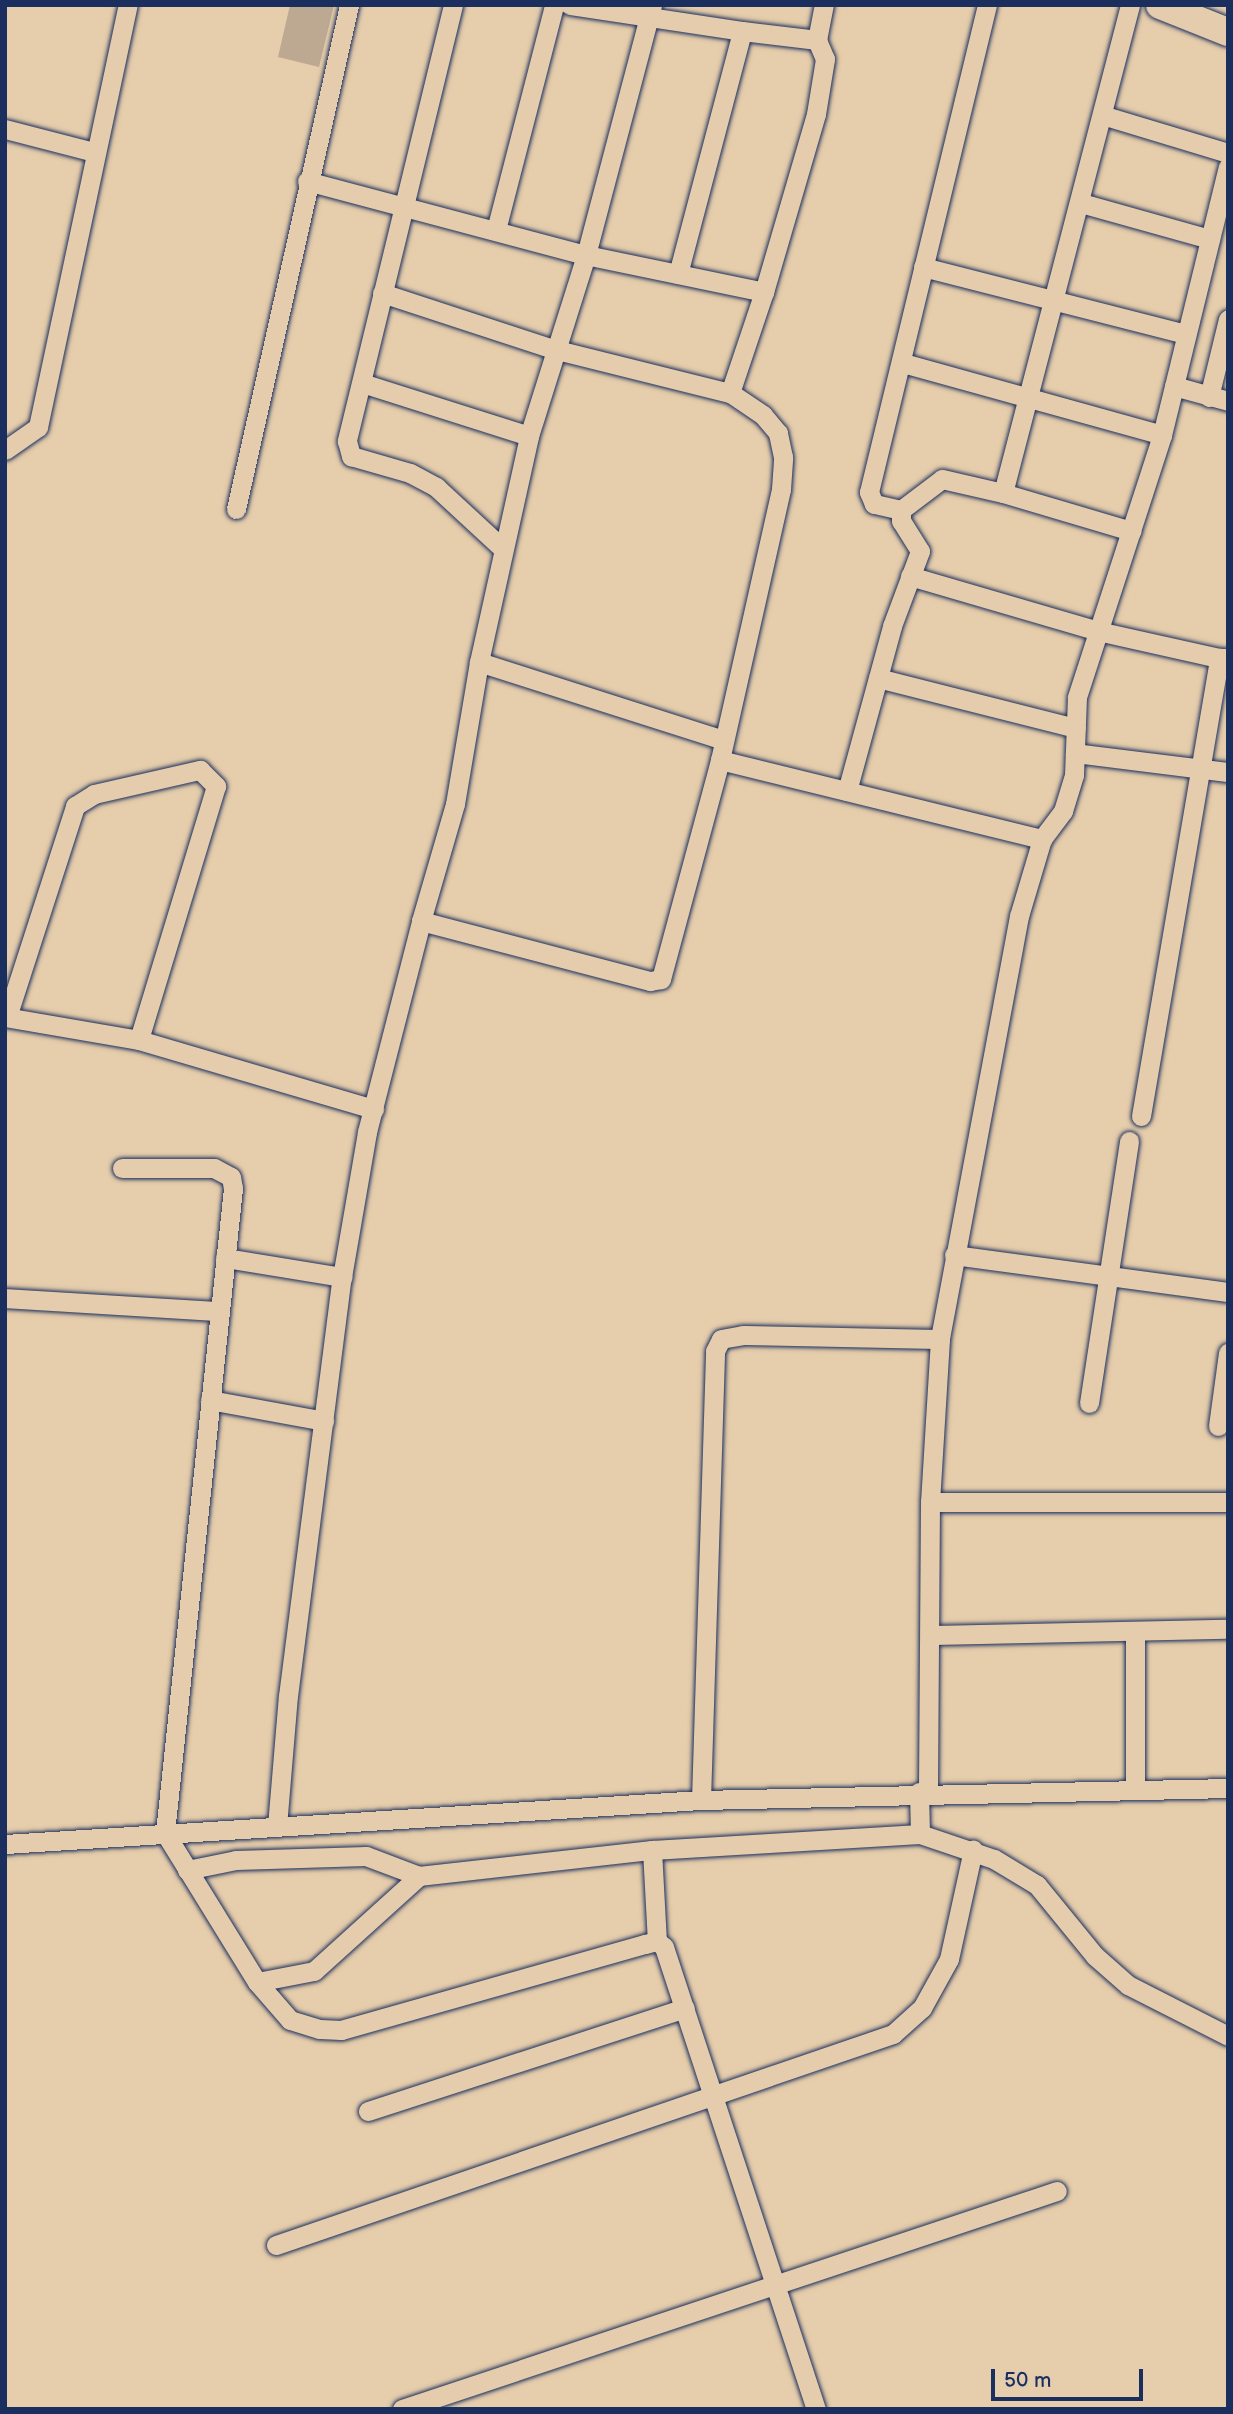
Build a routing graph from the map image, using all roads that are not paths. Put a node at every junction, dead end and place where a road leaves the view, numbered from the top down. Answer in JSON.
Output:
{"nodes":[{"id":1,"x":128,"y":5,"type":"edge"},
{"id":2,"x":349,"y":5,"type":"edge"},
{"id":3,"x":453,"y":5,"type":"edge"},
{"id":4,"x":554,"y":5,"type":"edge"},
{"id":5,"x":570,"y":5,"type":"edge"},
{"id":6,"x":824,"y":5,"type":"edge"},
{"id":7,"x":987,"y":5,"type":"edge"},
{"id":8,"x":1130,"y":5,"type":"edge"},
{"id":9,"x":1160,"y":5,"type":"edge"},
{"id":10,"x":651,"y":11,"type":"edge"},
{"id":11,"x":1216,"y":20,"type":"edge"},
{"id":12,"x":742,"y":31,"type":"junction"},
{"id":13,"x":817,"y":40,"type":"junction"},
{"id":14,"x":1102,"y":115,"type":"junction"},
{"id":15,"x":5,"y":129,"type":"edge"},
{"id":16,"x":94,"y":152,"type":"junction"},
{"id":17,"x":1228,"y":153,"type":"edge"},
{"id":18,"x":1228,"y":167,"type":"edge"},
{"id":19,"x":307,"y":181,"type":"junction"},
{"id":20,"x":1081,"y":203,"type":"junction"},
{"id":21,"x":402,"y":206,"type":"junction"},
{"id":22,"x":496,"y":230,"type":"junction"},
{"id":23,"x":1210,"y":239,"type":"junction"},
{"id":24,"x":586,"y":255,"type":"junction"},
{"id":25,"x":923,"y":267,"type":"junction"},
{"id":26,"x":678,"y":274,"type":"junction"},
{"id":27,"x":764,"y":292,"type":"junction"},
{"id":28,"x":382,"y":293,"type":"junction"},
{"id":29,"x":1055,"y":300,"type":"junction"},
{"id":30,"x":1228,"y":319,"type":"edge"},
{"id":31,"x":1186,"y":334,"type":"junction"},
{"id":32,"x":553,"y":349,"type":"junction"},
{"id":33,"x":903,"y":363,"type":"junction"},
{"id":34,"x":362,"y":383,"type":"junction"},
{"id":35,"x":1174,"y":386,"type":"junction"},
{"id":36,"x":730,"y":393,"type":"junction"},
{"id":37,"x":1032,"y":396,"type":"junction"},
{"id":38,"x":1218,"y":399,"type":"edge"},
{"id":39,"x":1162,"y":435,"type":"junction"},
{"id":40,"x":529,"y":436,"type":"junction"},
{"id":41,"x":5,"y":450,"type":"edge"},
{"id":42,"x":1003,"y":493,"type":"junction"},
{"id":43,"x":236,"y":509,"type":"dead end"},
{"id":44,"x":901,"y":510,"type":"junction"},
{"id":45,"x":1131,"y":531,"type":"junction"},
{"id":46,"x":502,"y":548,"type":"junction"},
{"id":47,"x":910,"y":576,"type":"junction"},
{"id":48,"x":1098,"y":631,"type":"junction"},
{"id":49,"x":1223,"y":658,"type":"edge"},
{"id":50,"x":479,"y":662,"type":"junction"},
{"id":51,"x":878,"y":678,"type":"junction"},
{"id":52,"x":1076,"y":728,"type":"junction"},
{"id":53,"x":724,"y":740,"type":"junction"},
{"id":54,"x":1075,"y":753,"type":"junction"},
{"id":55,"x":720,"y":760,"type":"junction"},
{"id":56,"x":1200,"y":767,"type":"junction"},
{"id":57,"x":1228,"y":772,"type":"edge"},
{"id":58,"x":847,"y":791,"type":"junction"},
{"id":59,"x":1042,"y":839,"type":"junction"},
{"id":60,"x":421,"y":921,"type":"junction"},
{"id":61,"x":6,"y":1017,"type":"edge"},
{"id":62,"x":139,"y":1040,"type":"junction"},
{"id":63,"x":374,"y":1109,"type":"junction"},
{"id":64,"x":1141,"y":1116,"type":"dead end"},
{"id":65,"x":1129,"y":1141,"type":"dead end"},
{"id":66,"x":122,"y":1168,"type":"dead end"},
{"id":67,"x":954,"y":1255,"type":"junction"},
{"id":68,"x":225,"y":1258,"type":"junction"},
{"id":69,"x":342,"y":1277,"type":"junction"},
{"id":70,"x":1104,"y":1277,"type":"junction"},
{"id":71,"x":1228,"y":1292,"type":"edge"},
{"id":72,"x":5,"y":1298,"type":"edge"},
{"id":73,"x":219,"y":1311,"type":"junction"},
{"id":74,"x":940,"y":1339,"type":"junction"},
{"id":75,"x":1228,"y":1353,"type":"edge"},
{"id":76,"x":210,"y":1400,"type":"junction"},
{"id":77,"x":1089,"y":1403,"type":"dead end"},
{"id":78,"x":324,"y":1422,"type":"junction"},
{"id":79,"x":1218,"y":1426,"type":"dead end"},
{"id":80,"x":1228,"y":1502,"type":"edge"},
{"id":81,"x":930,"y":1503,"type":"junction"},
{"id":82,"x":1228,"y":1629,"type":"edge"},
{"id":83,"x":1135,"y":1632,"type":"junction"},
{"id":84,"x":931,"y":1635,"type":"junction"},
{"id":85,"x":1228,"y":1788,"type":"edge"},
{"id":86,"x":1135,"y":1789,"type":"junction"},
{"id":87,"x":924,"y":1792,"type":"junction"},
{"id":88,"x":701,"y":1800,"type":"junction"},
{"id":89,"x":277,"y":1826,"type":"junction"},
{"id":90,"x":165,"y":1833,"type":"junction"},
{"id":91,"x":920,"y":1834,"type":"junction"},
{"id":92,"x":5,"y":1844,"type":"edge"},
{"id":93,"x":652,"y":1850,"type":"junction"},
{"id":94,"x":973,"y":1850,"type":"junction"},
{"id":95,"x":187,"y":1870,"type":"junction"},
{"id":96,"x":419,"y":1876,"type":"junction"},
{"id":97,"x":657,"y":1941,"type":"junction"},
{"id":98,"x":257,"y":1982,"type":"junction"},
{"id":99,"x":685,"y":2008,"type":"junction"},
{"id":100,"x":1228,"y":2036,"type":"edge"},
{"id":101,"x":713,"y":2100,"type":"junction"},
{"id":102,"x":368,"y":2111,"type":"dead end"},
{"id":103,"x":1057,"y":2191,"type":"dead end"},
{"id":104,"x":276,"y":2245,"type":"dead end"},
{"id":105,"x":779,"y":2284,"type":"junction"},
{"id":106,"x":402,"y":2409,"type":"edge"},
{"id":107,"x":816,"y":2409,"type":"edge"}],
"edges":[{"from":1,"to":16,"type":"street"},
{"from":2,"to":19,"type":"street"},
{"from":3,"to":21,"type":"street"},
{"from":4,"to":22,"type":"street"},
{"from":5,"to":10,"type":"street"},
{"from":6,"to":13,"type":"street"},
{"from":7,"to":25,"type":"street"},
{"from":8,"to":14,"type":"street"},
{"from":9,"to":11,"type":"street"},
{"from":10,"to":12,"type":"street"},
{"from":10,"to":24,"type":"street"},
{"from":12,"to":13,"type":"street"},
{"from":12,"to":26,"type":"street"},
{"from":13,"to":27,"type":"street"},
{"from":14,"to":17,"type":"street"},
{"from":14,"to":20,"type":"street"},
{"from":15,"to":16,"type":"street"},
{"from":16,"to":41,"type":"street"},
{"from":18,"to":23,"type":"street"},
{"from":19,"to":21,"type":"street"},
{"from":19,"to":43,"type":"street"},
{"from":20,"to":23,"type":"street"},
{"from":20,"to":29,"type":"street"},
{"from":21,"to":22,"type":"street"},
{"from":21,"to":28,"type":"street"},
{"from":22,"to":24,"type":"street"},
{"from":23,"to":31,"type":"street"},
{"from":24,"to":26,"type":"street"},
{"from":24,"to":32,"type":"street"},
{"from":25,"to":29,"type":"street"},
{"from":25,"to":33,"type":"street"},
{"from":26,"to":27,"type":"street"},
{"from":27,"to":36,"type":"street"},
{"from":28,"to":32,"type":"street"},
{"from":28,"to":34,"type":"street"},
{"from":29,"to":31,"type":"street"},
{"from":29,"to":37,"type":"street"},
{"from":30,"to":38,"type":"street"},
{"from":31,"to":35,"type":"street"},
{"from":32,"to":36,"type":"street"},
{"from":32,"to":40,"type":"street"},
{"from":33,"to":37,"type":"street"},
{"from":33,"to":44,"type":"street"},
{"from":34,"to":40,"type":"street"},
{"from":34,"to":46,"type":"street"},
{"from":35,"to":38,"type":"street"},
{"from":35,"to":39,"type":"street"},
{"from":36,"to":53,"type":"street"},
{"from":37,"to":39,"type":"street"},
{"from":37,"to":42,"type":"street"},
{"from":39,"to":45,"type":"street"},
{"from":40,"to":46,"type":"street"},
{"from":42,"to":44,"type":"street"},
{"from":42,"to":45,"type":"street"},
{"from":44,"to":47,"type":"street"},
{"from":45,"to":48,"type":"street"},
{"from":46,"to":50,"type":"street"},
{"from":47,"to":48,"type":"street"},
{"from":47,"to":51,"type":"street"},
{"from":48,"to":49,"type":"street"},
{"from":48,"to":52,"type":"street"},
{"from":49,"to":56,"type":"street"},
{"from":50,"to":53,"type":"street"},
{"from":50,"to":60,"type":"street"},
{"from":51,"to":52,"type":"street"},
{"from":51,"to":58,"type":"street"},
{"from":52,"to":54,"type":"street"},
{"from":53,"to":55,"type":"street"},
{"from":54,"to":56,"type":"street"},
{"from":54,"to":59,"type":"street"},
{"from":55,"to":58,"type":"street"},
{"from":55,"to":60,"type":"street"},
{"from":56,"to":57,"type":"street"},
{"from":56,"to":64,"type":"street"},
{"from":58,"to":59,"type":"street"},
{"from":59,"to":67,"type":"street"},
{"from":60,"to":63,"type":"street"},
{"from":61,"to":62,"type":"street"},
{"from":61,"to":62,"type":"street"},
{"from":62,"to":63,"type":"street"},
{"from":63,"to":69,"type":"street"},
{"from":65,"to":70,"type":"street"},
{"from":66,"to":68,"type":"street"},
{"from":67,"to":70,"type":"street"},
{"from":67,"to":74,"type":"street"},
{"from":68,"to":69,"type":"street"},
{"from":68,"to":73,"type":"street"},
{"from":69,"to":78,"type":"street"},
{"from":70,"to":71,"type":"street"},
{"from":70,"to":77,"type":"street"},
{"from":72,"to":73,"type":"street"},
{"from":73,"to":76,"type":"street"},
{"from":74,"to":81,"type":"street"},
{"from":74,"to":88,"type":"street"},
{"from":75,"to":79,"type":"street"},
{"from":76,"to":78,"type":"street"},
{"from":76,"to":90,"type":"street"},
{"from":78,"to":89,"type":"street"},
{"from":80,"to":81,"type":"street"},
{"from":81,"to":84,"type":"street"},
{"from":82,"to":83,"type":"street"},
{"from":83,"to":84,"type":"street"},
{"from":83,"to":86,"type":"street"},
{"from":84,"to":87,"type":"street"},
{"from":85,"to":86,"type":"street"},
{"from":86,"to":87,"type":"street"},
{"from":87,"to":88,"type":"street"},
{"from":87,"to":91,"type":"street"},
{"from":88,"to":89,"type":"street"},
{"from":89,"to":90,"type":"street"},
{"from":90,"to":92,"type":"street"},
{"from":90,"to":95,"type":"street"},
{"from":91,"to":93,"type":"street"},
{"from":91,"to":94,"type":"street"},
{"from":93,"to":96,"type":"street"},
{"from":93,"to":97,"type":"street"},
{"from":94,"to":100,"type":"street"},
{"from":94,"to":101,"type":"street"},
{"from":95,"to":96,"type":"street"},
{"from":95,"to":98,"type":"street"},
{"from":96,"to":98,"type":"street"},
{"from":97,"to":98,"type":"street"},
{"from":97,"to":99,"type":"street"},
{"from":99,"to":101,"type":"street"},
{"from":99,"to":102,"type":"street"},
{"from":101,"to":104,"type":"street"},
{"from":101,"to":105,"type":"street"},
{"from":103,"to":105,"type":"street"},
{"from":105,"to":106,"type":"street"},
{"from":105,"to":107,"type":"street"}]}
